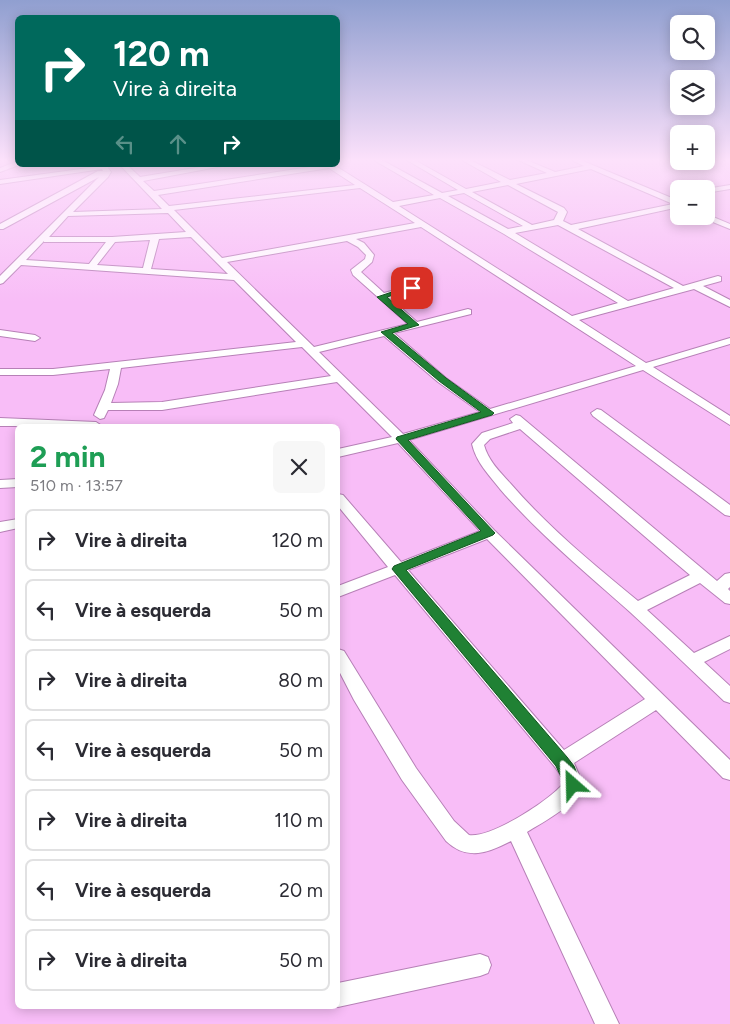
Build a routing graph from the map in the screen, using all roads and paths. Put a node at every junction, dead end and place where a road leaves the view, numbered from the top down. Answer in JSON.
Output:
{"nodes":[{"id":1,"x":36,"y":207,"type":"edge"},
{"id":2,"x":75,"y":207,"type":"edge"},
{"id":3,"x":164,"y":207,"type":"edge"},
{"id":4,"x":193,"y":207,"type":"edge"},
{"id":5,"x":395,"y":207,"type":"edge"},
{"id":6,"x":461,"y":207,"type":"edge"},
{"id":7,"x":494,"y":207,"type":"edge"},
{"id":8,"x":555,"y":207,"type":"edge"},
{"id":9,"x":670,"y":207,"type":"edge"},
{"id":10,"x":167,"y":210,"type":"junction"},
{"id":11,"x":68,"y":214,"type":"junction"},
{"id":12,"x":0,"y":215,"type":"edge"},
{"id":13,"x":16,"y":218,"type":"junction"},
{"id":14,"x":715,"y":219,"type":"edge"},
{"id":15,"x":559,"y":222,"type":"junction"},
{"id":16,"x":420,"y":224,"type":"junction"},
{"id":17,"x":728,"y":224,"type":"edge"},
{"id":18,"x":0,"y":227,"type":"edge"},
{"id":19,"x":530,"y":227,"type":"junction"},
{"id":20,"x":571,"y":228,"type":"junction"},
{"id":21,"x":507,"y":232,"type":"junction"},
{"id":22,"x":191,"y":234,"type":"junction"},
{"id":23,"x":346,"y":237,"type":"junction"},
{"id":24,"x":154,"y":238,"type":"junction"},
{"id":25,"x":44,"y":239,"type":"junction"},
{"id":26,"x":112,"y":240,"type":"junction"},
{"id":27,"x":220,"y":261,"type":"junction"},
{"id":28,"x":18,"y":262,"type":"junction"},
{"id":29,"x":91,"y":267,"type":"junction"},
{"id":30,"x":146,"y":271,"type":"junction"},
{"id":31,"x":235,"y":276,"type":"junction"},
{"id":32,"x":718,"y":279,"type":"dead end"},
{"id":33,"x":418,"y":280,"type":"dead end"},
{"id":34,"x":0,"y":281,"type":"edge"},
{"id":35,"x":694,"y":286,"type":"junction"},
{"id":36,"x":682,"y":288,"type":"junction"},
{"id":37,"x":381,"y":297,"type":"junction"},
{"id":38,"x":626,"y":304,"type":"junction"},
{"id":39,"x":730,"y":304,"type":"edge"},
{"id":40,"x":468,"y":312,"type":"dead end"},
{"id":41,"x":572,"y":319,"type":"junction"},
{"id":42,"x":415,"y":325,"type":"junction"},
{"id":43,"x":386,"y":332,"type":"junction"},
{"id":44,"x":0,"y":333,"type":"edge"},
{"id":45,"x":35,"y":338,"type":"dead end"},
{"id":46,"x":730,"y":341,"type":"edge"},
{"id":47,"x":716,"y":346,"type":"junction"},
{"id":48,"x":308,"y":348,"type":"junction"},
{"id":49,"x":730,"y":354,"type":"edge"},
{"id":50,"x":116,"y":364,"type":"junction"},
{"id":51,"x":648,"y":367,"type":"junction"},
{"id":52,"x":0,"y":372,"type":"edge"},
{"id":53,"x":339,"y":378,"type":"junction"},
{"id":54,"x":104,"y":407,"type":"junction"},
{"id":55,"x":505,"y":408,"type":"junction"},
{"id":56,"x":489,"y":413,"type":"junction"},
{"id":57,"x":596,"y":413,"type":"dead end"},
{"id":58,"x":730,"y":421,"type":"edge"},
{"id":59,"x":0,"y":422,"type":"edge"},
{"id":60,"x":48,"y":424,"type":"edge"},
{"id":61,"x":97,"y":424,"type":"edge"},
{"id":62,"x":522,"y":424,"type":"junction"},
{"id":63,"x":401,"y":439,"type":"junction"},
{"id":64,"x":340,"y":453,"type":"edge"},
{"id":65,"x":0,"y":484,"type":"edge"},
{"id":66,"x":15,"y":484,"type":"edge"},
{"id":67,"x":340,"y":500,"type":"edge"},
{"id":68,"x":730,"y":512,"type":"edge"},
{"id":69,"x":15,"y":524,"type":"edge"},
{"id":70,"x":0,"y":527,"type":"edge"},
{"id":71,"x":489,"y":533,"type":"junction"},
{"id":72,"x":398,"y":569,"type":"junction"},
{"id":73,"x":702,"y":576,"type":"junction"},
{"id":74,"x":730,"y":578,"type":"edge"},
{"id":75,"x":718,"y":589,"type":"junction"},
{"id":76,"x":340,"y":591,"type":"edge"},
{"id":77,"x":730,"y":599,"type":"edge"},
{"id":78,"x":636,"y":609,"type":"junction"},
{"id":79,"x":730,"y":642,"type":"edge"},
{"id":80,"x":340,"y":658,"type":"edge"},
{"id":81,"x":692,"y":661,"type":"junction"},
{"id":82,"x":730,"y":696,"type":"edge"},
{"id":83,"x":657,"y":700,"type":"junction"},
{"id":84,"x":562,"y":761,"type":"junction"},
{"id":85,"x":730,"y":772,"type":"edge"},
{"id":86,"x":515,"y":829,"type":"junction"},
{"id":87,"x":480,"y":965,"type":"dead end"},
{"id":88,"x":340,"y":995,"type":"edge"},
{"id":89,"x":608,"y":1024,"type":"edge"}],
"edges":[{"from":1,"to":13,"type":"street"},
{"from":2,"to":11,"type":"street"},
{"from":3,"to":10,"type":"street"},
{"from":4,"to":10,"type":"street"},
{"from":5,"to":16,"type":"street"},
{"from":6,"to":21,"type":"street"},
{"from":7,"to":19,"type":"street"},
{"from":8,"to":15,"type":"street"},
{"from":9,"to":20,"type":"street"},
{"from":10,"to":11,"type":"street"},
{"from":10,"to":22,"type":"street"},
{"from":11,"to":25,"type":"street"},
{"from":12,"to":13,"type":"street"},
{"from":13,"to":18,"type":"street"},
{"from":14,"to":17,"type":"street"},
{"from":15,"to":19,"type":"street"},
{"from":15,"to":20,"type":"street"},
{"from":16,"to":23,"type":"street"},
{"from":16,"to":41,"type":"street"},
{"from":19,"to":21,"type":"street"},
{"from":20,"to":36,"type":"street"},
{"from":21,"to":38,"type":"street"},
{"from":22,"to":24,"type":"street"},
{"from":22,"to":27,"type":"street"},
{"from":23,"to":27,"type":"street"},
{"from":23,"to":37,"type":"street"},
{"from":24,"to":26,"type":"street"},
{"from":24,"to":30,"type":"street"},
{"from":25,"to":26,"type":"street"},
{"from":25,"to":28,"type":"street"},
{"from":26,"to":29,"type":"street"},
{"from":27,"to":31,"type":"street"},
{"from":28,"to":29,"type":"street"},
{"from":28,"to":34,"type":"street"},
{"from":29,"to":30,"type":"street"},
{"from":30,"to":31,"type":"street"},
{"from":31,"to":48,"type":"street"},
{"from":32,"to":35,"type":"street"},
{"from":33,"to":37,"type":"street"},
{"from":35,"to":36,"type":"street"},
{"from":35,"to":39,"type":"street"},
{"from":36,"to":38,"type":"street"},
{"from":37,"to":42,"type":"street"},
{"from":38,"to":41,"type":"street"},
{"from":40,"to":42,"type":"street"},
{"from":41,"to":51,"type":"street"},
{"from":42,"to":43,"type":"street"},
{"from":43,"to":48,"type":"street"},
{"from":43,"to":56,"type":"street"},
{"from":44,"to":45,"type":"street"},
{"from":46,"to":47,"type":"street"},
{"from":47,"to":49,"type":"street"},
{"from":47,"to":51,"type":"street"},
{"from":48,"to":50,"type":"street"},
{"from":48,"to":53,"type":"street"},
{"from":50,"to":52,"type":"street"},
{"from":50,"to":54,"type":"street"},
{"from":51,"to":55,"type":"street"},
{"from":51,"to":58,"type":"street"},
{"from":53,"to":54,"type":"street"},
{"from":53,"to":63,"type":"street"},
{"from":54,"to":61,"type":"street"},
{"from":55,"to":56,"type":"street"},
{"from":55,"to":62,"type":"street"},
{"from":56,"to":63,"type":"street"},
{"from":57,"to":68,"type":"street"},
{"from":59,"to":60,"type":"street"},
{"from":62,"to":73,"type":"street"},
{"from":62,"to":78,"type":"street"},
{"from":63,"to":64,"type":"street"},
{"from":63,"to":71,"type":"street"},
{"from":65,"to":66,"type":"street"},
{"from":67,"to":72,"type":"street"},
{"from":69,"to":70,"type":"street"},
{"from":71,"to":72,"type":"street"},
{"from":71,"to":83,"type":"street"},
{"from":72,"to":76,"type":"street"},
{"from":72,"to":84,"type":"street"},
{"from":73,"to":75,"type":"street"},
{"from":73,"to":78,"type":"street"},
{"from":74,"to":75,"type":"street"},
{"from":75,"to":77,"type":"street"},
{"from":78,"to":81,"type":"street"},
{"from":79,"to":81,"type":"street"},
{"from":80,"to":86,"type":"street"},
{"from":81,"to":82,"type":"street"},
{"from":83,"to":84,"type":"street"},
{"from":83,"to":85,"type":"street"},
{"from":84,"to":86,"type":"street"},
{"from":86,"to":89,"type":"street"},
{"from":87,"to":88,"type":"street"}]}
